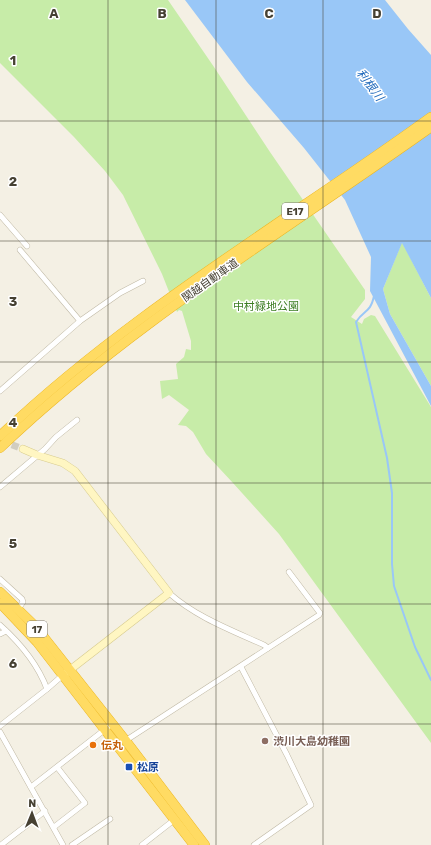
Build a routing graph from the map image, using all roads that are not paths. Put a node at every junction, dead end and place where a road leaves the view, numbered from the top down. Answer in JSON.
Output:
{"nodes":[{"id":1,"x":431,"y":117,"type":"edge"},
{"id":2,"x":431,"y":127,"type":"edge"},
{"id":3,"x":0,"y":215,"type":"edge"},
{"id":4,"x":26,"y":246,"type":"dead end"},
{"id":5,"x":20,"y":250,"type":"dead end"},
{"id":6,"x":143,"y":281,"type":"dead end"},
{"id":7,"x":161,"y":309,"type":"junction"},
{"id":8,"x":80,"y":321,"type":"junction"},
{"id":9,"x":0,"y":391,"type":"edge"},
{"id":10,"x":77,"y":420,"type":"dead end"},
{"id":11,"x":0,"y":436,"type":"edge"},
{"id":12,"x":0,"y":448,"type":"edge"},
{"id":13,"x":24,"y":449,"type":"tunnel mouth"},
{"id":14,"x":37,"y":455,"type":"junction"},
{"id":15,"x":0,"y":487,"type":"edge"},
{"id":16,"x":289,"y":572,"type":"dead end"},
{"id":17,"x":0,"y":579,"type":"edge"},
{"id":18,"x":0,"y":592,"type":"edge"},
{"id":19,"x":169,"y":593,"type":"junction"},
{"id":20,"x":0,"y":603,"type":"edge"},
{"id":21,"x":0,"y":608,"type":"edge"},
{"id":22,"x":18,"y":609,"type":"junction"},
{"id":23,"x":0,"y":625,"type":"edge"},
{"id":24,"x":22,"y":626,"type":"junction"},
{"id":25,"x":6,"y":631,"type":"junction"},
{"id":26,"x":0,"y":634,"type":"edge"},
{"id":27,"x":268,"y":648,"type":"junction"},
{"id":28,"x":240,"y":667,"type":"junction"},
{"id":29,"x":66,"y":673,"type":"junction"},
{"id":30,"x":47,"y":689,"type":"junction"},
{"id":31,"x":0,"y":726,"type":"edge"},
{"id":32,"x":109,"y":727,"type":"junction"},
{"id":33,"x":0,"y":732,"type":"edge"},
{"id":34,"x":126,"y":741,"type":"junction"},
{"id":35,"x":118,"y":746,"type":"junction"},
{"id":36,"x":57,"y":767,"type":"junction"},
{"id":37,"x":31,"y":787,"type":"junction"},
{"id":38,"x":45,"y":811,"type":"junction"},
{"id":39,"x":110,"y":819,"type":"dead end"},
{"id":40,"x":174,"y":820,"type":"junction"},
{"id":41,"x":54,"y":828,"type":"junction"},
{"id":42,"x":1,"y":845,"type":"edge"},
{"id":43,"x":62,"y":845,"type":"edge"},
{"id":44,"x":72,"y":845,"type":"edge"},
{"id":45,"x":142,"y":845,"type":"edge"},
{"id":46,"x":194,"y":845,"type":"edge"},
{"id":47,"x":205,"y":845,"type":"edge"},
{"id":48,"x":254,"y":845,"type":"edge"}],
"edges":[{"from":1,"to":7,"type":"highway","name":"関越自動車道","number":"E17"},
{"from":2,"to":7,"type":"highway","name":"関越自動車道","number":"E17"},
{"from":3,"to":4,"type":"street"},
{"from":5,"to":8,"type":"street"},
{"from":6,"to":8,"type":"street"},
{"from":7,"to":11,"type":"highway","name":"関越自動車道","number":"E17"},
{"from":7,"to":12,"type":"highway","name":"関越自動車道","number":"E17"},
{"from":8,"to":9,"type":"street"},
{"from":10,"to":14,"type":"street"},
{"from":13,"to":14,"type":"street"},
{"from":14,"to":15,"type":"street"},
{"from":14,"to":19,"type":"street"},
{"from":16,"to":27,"type":"street"},
{"from":17,"to":22,"type":"street"},
{"from":18,"to":22,"type":"highway","number":"17"},
{"from":19,"to":27,"type":"street"},
{"from":19,"to":29,"type":"street"},
{"from":20,"to":24,"type":"highway","number":"17"},
{"from":21,"to":24,"type":"highway"},
{"from":22,"to":29,"type":"highway","number":"17"},
{"from":23,"to":25,"type":"street"},
{"from":24,"to":29,"type":"highway","number":"17"},
{"from":25,"to":26,"type":"street"},
{"from":25,"to":30,"type":"street"},
{"from":27,"to":28,"type":"street"},
{"from":28,"to":34,"type":"street"},
{"from":28,"to":48,"type":"street"},
{"from":29,"to":30,"type":"street"},
{"from":29,"to":32,"type":"highway","number":"17"},
{"from":30,"to":31,"type":"street"},
{"from":32,"to":34,"type":"highway","number":"17"},
{"from":32,"to":35,"type":"highway","number":"17"},
{"from":32,"to":36,"type":"street"},
{"from":33,"to":37,"type":"street"},
{"from":34,"to":35,"type":"street"},
{"from":34,"to":47,"type":"highway","number":"17"},
{"from":35,"to":40,"type":"highway","number":"17"},
{"from":36,"to":37,"type":"street"},
{"from":36,"to":41,"type":"street"},
{"from":37,"to":38,"type":"street"},
{"from":38,"to":41,"type":"street"},
{"from":38,"to":42,"type":"street"},
{"from":39,"to":44,"type":"street"},
{"from":40,"to":45,"type":"street"},
{"from":40,"to":46,"type":"highway","number":"17"},
{"from":41,"to":43,"type":"street"}]}
